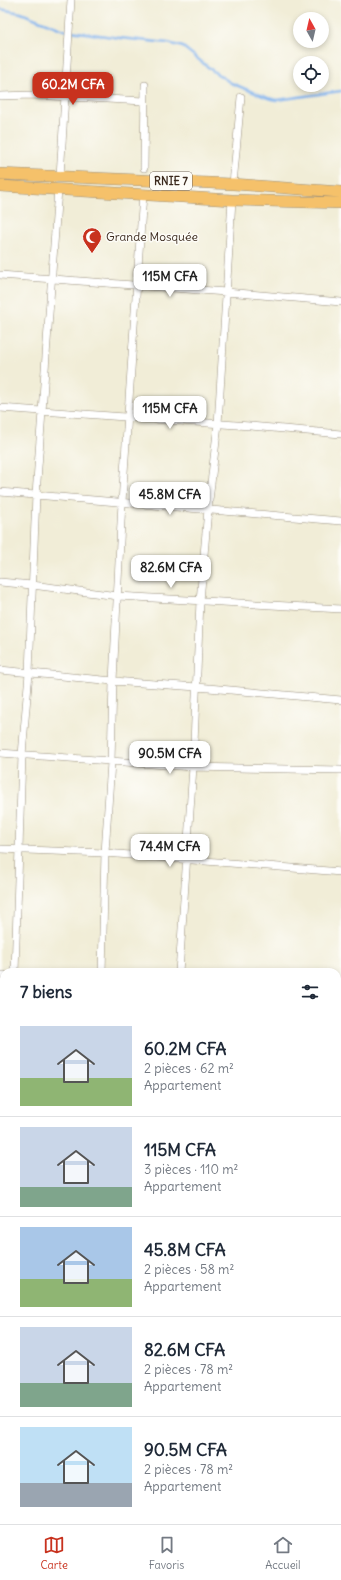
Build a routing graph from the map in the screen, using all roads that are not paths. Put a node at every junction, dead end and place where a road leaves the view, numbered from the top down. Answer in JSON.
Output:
{"nodes":[{"id":1,"x":71,"y":0,"type":"edge"},
{"id":2,"x":145,"y":85,"type":"dead end"},
{"id":3,"x":0,"y":96,"type":"edge"},
{"id":4,"x":241,"y":97,"type":"dead end"},
{"id":5,"x":64,"y":98,"type":"junction"},
{"id":6,"x":144,"y":101,"type":"junction"},
{"id":7,"x":144,"y":168,"type":"dead end"},
{"id":8,"x":0,"y":174,"type":"edge"},
{"id":9,"x":60,"y":176,"type":"junction"},
{"id":10,"x":233,"y":184,"type":"junction"},
{"id":11,"x":0,"y":186,"type":"edge"},
{"id":12,"x":58,"y":189,"type":"junction"},
{"id":13,"x":341,"y":192,"type":"edge"},
{"id":14,"x":143,"y":194,"type":"junction"},
{"id":15,"x":232,"y":200,"type":"junction"},
{"id":16,"x":341,"y":203,"type":"edge"},
{"id":17,"x":0,"y":275,"type":"edge"},
{"id":18,"x":52,"y":280,"type":"junction"},
{"id":19,"x":137,"y":286,"type":"junction"},
{"id":20,"x":226,"y":292,"type":"junction"},
{"id":21,"x":341,"y":302,"type":"edge"},
{"id":22,"x":0,"y":408,"type":"edge"},
{"id":23,"x":42,"y":412,"type":"junction"},
{"id":24,"x":129,"y":417,"type":"junction"},
{"id":25,"x":218,"y":424,"type":"junction"},
{"id":26,"x":341,"y":434,"type":"edge"},
{"id":27,"x":0,"y":492,"type":"edge"},
{"id":28,"x":36,"y":495,"type":"junction"},
{"id":29,"x":122,"y":502,"type":"junction"},
{"id":30,"x":208,"y":509,"type":"junction"},
{"id":31,"x":341,"y":521,"type":"edge"},
{"id":32,"x":0,"y":582,"type":"edge"},
{"id":33,"x":32,"y":584,"type":"junction"},
{"id":34,"x":118,"y":596,"type":"junction"},
{"id":35,"x":200,"y":601,"type":"junction"},
{"id":36,"x":341,"y":609,"type":"edge"},
{"id":37,"x":0,"y":670,"type":"edge"},
{"id":38,"x":29,"y":672,"type":"junction"},
{"id":39,"x":113,"y":681,"type":"junction"},
{"id":40,"x":197,"y":687,"type":"junction"},
{"id":41,"x":341,"y":700,"type":"edge"},
{"id":42,"x":0,"y":753,"type":"edge"},
{"id":43,"x":22,"y":755,"type":"junction"},
{"id":44,"x":111,"y":762,"type":"junction"},
{"id":45,"x":193,"y":767,"type":"junction"},
{"id":46,"x":341,"y":770,"type":"edge"},
{"id":47,"x":0,"y":849,"type":"edge"},
{"id":48,"x":18,"y":850,"type":"junction"},
{"id":49,"x":105,"y":853,"type":"junction"},
{"id":50,"x":187,"y":860,"type":"junction"},
{"id":51,"x":341,"y":872,"type":"edge"},
{"id":52,"x":15,"y":968,"type":"edge"},
{"id":53,"x":102,"y":968,"type":"edge"},
{"id":54,"x":179,"y":968,"type":"edge"}],
"edges":[{"from":1,"to":5,"type":"street"},
{"from":2,"to":6,"type":"street"},
{"from":3,"to":5,"type":"street"},
{"from":4,"to":10,"type":"street"},
{"from":5,"to":6,"type":"street"},
{"from":5,"to":9,"type":"street"},
{"from":6,"to":7,"type":"street"},
{"from":8,"to":9,"type":"main road","number":"RNIE 7"},
{"from":9,"to":10,"type":"main road","number":"RNIE 7"},
{"from":10,"to":13,"type":"main road","number":"RNIE 7"},
{"from":11,"to":12,"type":"main road","number":"RNIE 7"},
{"from":12,"to":14,"type":"main road","number":"RNIE 7"},
{"from":12,"to":18,"type":"street"},
{"from":14,"to":15,"type":"main road","number":"RNIE 7"},
{"from":14,"to":19,"type":"street"},
{"from":15,"to":16,"type":"main road","number":"RNIE 7"},
{"from":15,"to":20,"type":"street"},
{"from":17,"to":18,"type":"street"},
{"from":18,"to":19,"type":"street"},
{"from":18,"to":23,"type":"street"},
{"from":19,"to":20,"type":"street"},
{"from":19,"to":24,"type":"street"},
{"from":20,"to":21,"type":"street"},
{"from":20,"to":25,"type":"street"},
{"from":22,"to":23,"type":"street"},
{"from":23,"to":24,"type":"street"},
{"from":23,"to":28,"type":"street"},
{"from":24,"to":25,"type":"street"},
{"from":24,"to":29,"type":"street"},
{"from":25,"to":26,"type":"street"},
{"from":25,"to":30,"type":"street"},
{"from":27,"to":28,"type":"street"},
{"from":28,"to":29,"type":"street"},
{"from":28,"to":33,"type":"street"},
{"from":29,"to":30,"type":"street"},
{"from":29,"to":34,"type":"street"},
{"from":30,"to":31,"type":"street"},
{"from":30,"to":35,"type":"street"},
{"from":32,"to":33,"type":"street"},
{"from":33,"to":34,"type":"street"},
{"from":33,"to":38,"type":"street"},
{"from":34,"to":35,"type":"street"},
{"from":34,"to":39,"type":"street"},
{"from":35,"to":36,"type":"street"},
{"from":35,"to":40,"type":"street"},
{"from":37,"to":38,"type":"street"},
{"from":38,"to":39,"type":"street"},
{"from":38,"to":43,"type":"street"},
{"from":39,"to":40,"type":"street"},
{"from":39,"to":44,"type":"street"},
{"from":40,"to":41,"type":"street"},
{"from":40,"to":45,"type":"street"},
{"from":42,"to":43,"type":"street"},
{"from":43,"to":44,"type":"street"},
{"from":43,"to":48,"type":"street"},
{"from":44,"to":45,"type":"street"},
{"from":44,"to":49,"type":"street"},
{"from":45,"to":46,"type":"street"},
{"from":45,"to":50,"type":"street"},
{"from":47,"to":48,"type":"street"},
{"from":48,"to":49,"type":"street"},
{"from":48,"to":52,"type":"street"},
{"from":49,"to":50,"type":"street"},
{"from":49,"to":53,"type":"street"},
{"from":50,"to":51,"type":"street"},
{"from":50,"to":54,"type":"street"}]}
